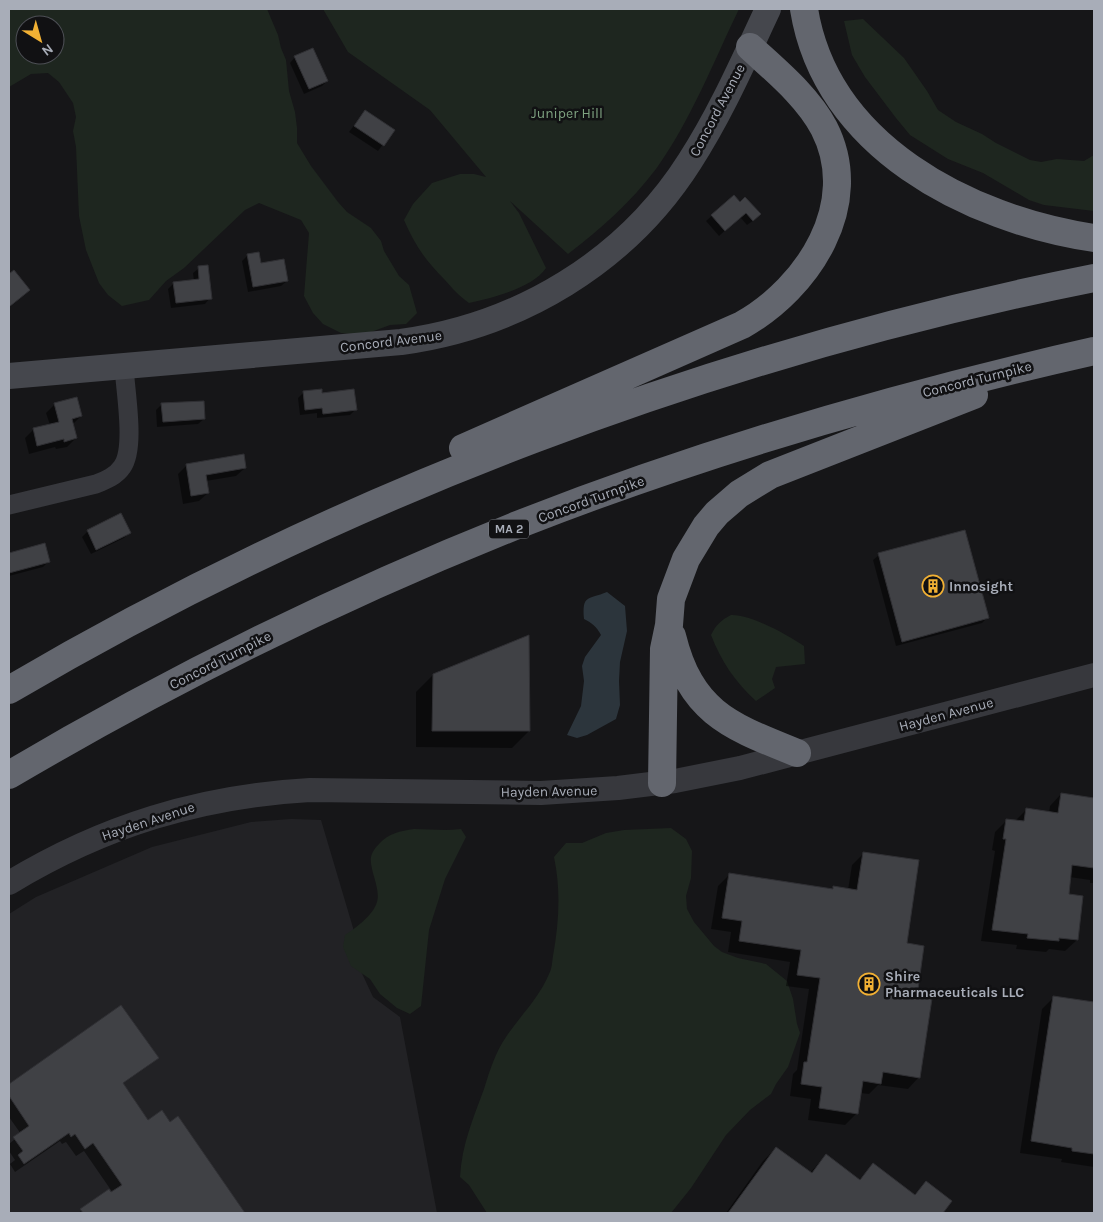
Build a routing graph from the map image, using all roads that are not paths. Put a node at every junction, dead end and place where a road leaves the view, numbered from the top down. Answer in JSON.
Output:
{"nodes":[{"id":1,"x":768,"y":9,"type":"edge"},
{"id":2,"x":804,"y":9,"type":"edge"},
{"id":3,"x":750,"y":46,"type":"junction"},
{"id":4,"x":1094,"y":238,"type":"edge"},
{"id":5,"x":1094,"y":278,"type":"edge"},
{"id":6,"x":1094,"y":351,"type":"edge"},
{"id":7,"x":1041,"y":363,"type":"junction"},
{"id":8,"x":124,"y":366,"type":"junction"},
{"id":9,"x":9,"y":376,"type":"edge"},
{"id":10,"x":388,"y":499,"type":"junction"},
{"id":11,"x":9,"y":504,"type":"edge"},
{"id":12,"x":669,"y":625,"type":"junction"},
{"id":13,"x":1094,"y":674,"type":"edge"},
{"id":14,"x":9,"y":690,"type":"edge"},
{"id":15,"x":797,"y":753,"type":"junction"},
{"id":16,"x":9,"y":776,"type":"edge"},
{"id":17,"x":662,"y":783,"type":"junction"},
{"id":18,"x":9,"y":883,"type":"edge"}],
"edges":[{"from":1,"to":3,"type":"main road","name":"Concord Avenue"},
{"from":2,"to":4,"type":"highway"},
{"from":3,"to":8,"type":"main road","name":"Concord Avenue"},
{"from":3,"to":10,"type":"highway"},
{"from":5,"to":10,"type":"highway"},
{"from":6,"to":7,"type":"highway","name":"Concord Turnpike","number":"MA 2"},
{"from":7,"to":12,"type":"highway"},
{"from":7,"to":16,"type":"highway","name":"Concord Turnpike","number":"MA 2"},
{"from":8,"to":9,"type":"main road","name":"Concord Avenue"},
{"from":8,"to":11,"type":"street"},
{"from":10,"to":14,"type":"highway"},
{"from":12,"to":15,"type":"highway"},
{"from":12,"to":17,"type":"highway"},
{"from":13,"to":15,"type":"street","name":"Hayden Avenue"},
{"from":15,"to":17,"type":"street","name":"Hayden Avenue"},
{"from":17,"to":18,"type":"street","name":"Hayden Avenue"}]}
